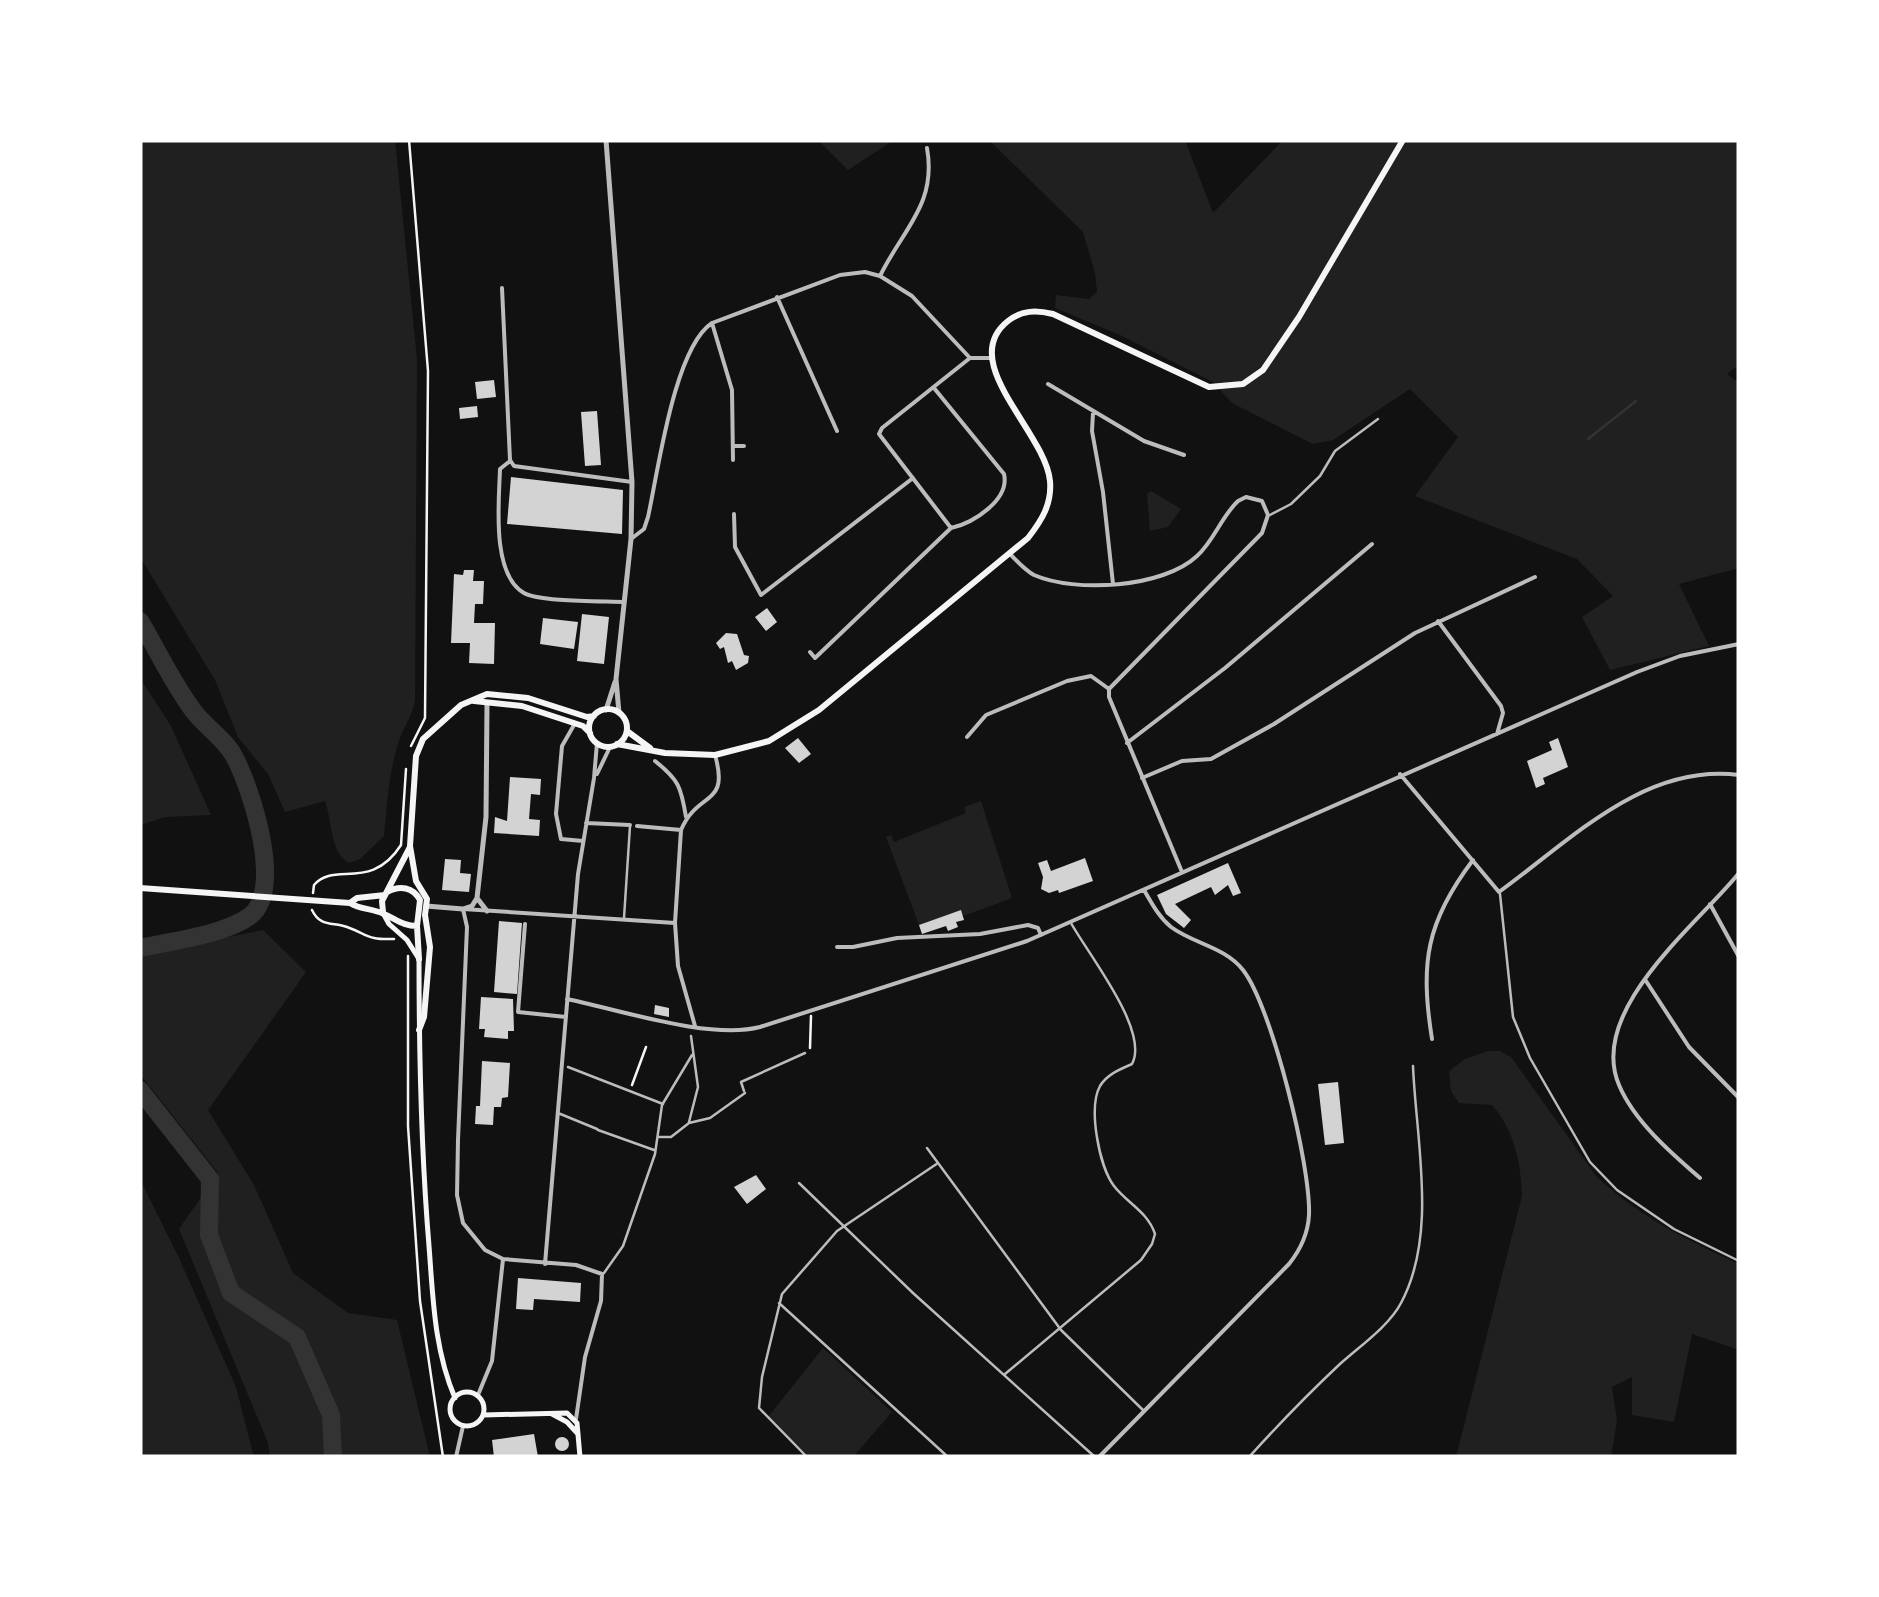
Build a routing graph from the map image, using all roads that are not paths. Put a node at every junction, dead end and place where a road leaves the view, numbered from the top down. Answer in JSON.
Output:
{"nodes":[{"id":1,"x":606,"y":140,"type":"edge"},
{"id":2,"x":925,"y":140,"type":"edge"},
{"id":3,"x":1402,"y":140,"type":"edge"},
{"id":4,"x":927,"y":148,"type":"joint"},
{"id":5,"x":880,"y":276,"type":"junction"},
{"id":6,"x":502,"y":288,"type":"dead end"},
{"id":7,"x":778,"y":297,"type":"junction"},
{"id":8,"x":712,"y":324,"type":"junction"},
{"id":9,"x":970,"y":358,"type":"junction"},
{"id":10,"x":990,"y":358,"type":"junction"},
{"id":11,"x":1048,"y":384,"type":"dead end"},
{"id":12,"x":934,"y":388,"type":"junction"},
{"id":13,"x":1093,"y":412,"type":"junction"},
{"id":14,"x":1378,"y":419,"type":"dead end"},
{"id":15,"x":836,"y":431,"type":"dead end"},
{"id":16,"x":733,"y":446,"type":"junction"},
{"id":17,"x":744,"y":446,"type":"dead end"},
{"id":18,"x":1184,"y":456,"type":"dead end"},
{"id":19,"x":510,"y":460,"type":"junction"},
{"id":20,"x":733,"y":460,"type":"dead end"},
{"id":21,"x":913,"y":478,"type":"junction"},
{"id":22,"x":632,"y":482,"type":"junction"},
{"id":23,"x":734,"y":514,"type":"dead end"},
{"id":24,"x":1268,"y":515,"type":"junction"},
{"id":25,"x":951,"y":528,"type":"junction"},
{"id":26,"x":631,"y":539,"type":"junction"},
{"id":27,"x":1372,"y":544,"type":"dead end"},
{"id":28,"x":1011,"y":554,"type":"junction"},
{"id":29,"x":1536,"y":577,"type":"dead end"},
{"id":30,"x":1113,"y":584,"type":"junction"},
{"id":31,"x":624,"y":602,"type":"junction"},
{"id":32,"x":1438,"y":621,"type":"junction"},
{"id":33,"x":1739,"y":644,"type":"edge"},
{"id":34,"x":810,"y":652,"type":"dead end"},
{"id":35,"x":616,"y":679,"type":"junction"},
{"id":36,"x":1109,"y":689,"type":"junction"},
{"id":37,"x":487,"y":699,"type":"junction"},
{"id":38,"x":606,"y":710,"type":"junction"},
{"id":39,"x":619,"y":712,"type":"junction"},
{"id":40,"x":594,"y":716,"type":"junction"},
{"id":41,"x":576,"y":724,"type":"junction"},
{"id":42,"x":627,"y":730,"type":"junction"},
{"id":43,"x":590,"y":732,"type":"junction"},
{"id":44,"x":1496,"y":734,"type":"junction"},
{"id":45,"x":967,"y":737,"type":"dead end"},
{"id":46,"x":597,"y":743,"type":"junction"},
{"id":47,"x":1127,"y":743,"type":"junction"},
{"id":48,"x":614,"y":746,"type":"junction"},
{"id":49,"x":650,"y":749,"type":"junction"},
{"id":50,"x":715,"y":755,"type":"junction"},
{"id":51,"x":655,"y":762,"type":"dead end"},
{"id":52,"x":1400,"y":774,"type":"junction"},
{"id":53,"x":1739,"y":776,"type":"edge"},
{"id":54,"x":594,"y":778,"type":"junction"},
{"id":55,"x":1142,"y":778,"type":"junction"},
{"id":56,"x":686,"y":817,"type":"junction"},
{"id":57,"x":586,"y":823,"type":"junction"},
{"id":58,"x":634,"y":826,"type":"junction"},
{"id":59,"x":681,"y":830,"type":"junction"},
{"id":60,"x":583,"y":841,"type":"junction"},
{"id":61,"x":410,"y":846,"type":"junction"},
{"id":62,"x":1473,"y":860,"type":"junction"},
{"id":63,"x":1182,"y":872,"type":"junction"},
{"id":64,"x":1739,"y":872,"type":"edge"},
{"id":65,"x":140,"y":888,"type":"edge"},
{"id":66,"x":1144,"y":890,"type":"junction"},
{"id":67,"x":1500,"y":892,"type":"junction"},
{"id":68,"x":386,"y":894,"type":"junction"},
{"id":69,"x":477,"y":898,"type":"junction"},
{"id":70,"x":350,"y":902,"type":"junction"},
{"id":71,"x":1710,"y":904,"type":"junction"},
{"id":72,"x":463,"y":909,"type":"junction"},
{"id":73,"x":423,"y":911,"type":"junction"},
{"id":74,"x":487,"y":911,"type":"junction"},
{"id":75,"x":383,"y":913,"type":"junction"},
{"id":76,"x":574,"y":916,"type":"junction"},
{"id":77,"x":624,"y":920,"type":"junction"},
{"id":78,"x":1070,"y":922,"type":"junction"},
{"id":79,"x":402,"y":923,"type":"junction"},
{"id":80,"x":674,"y":923,"type":"junction"},
{"id":81,"x":525,"y":924,"type":"dead end"},
{"id":82,"x":417,"y":926,"type":"junction"},
{"id":83,"x":1041,"y":934,"type":"junction"},
{"id":84,"x":836,"y":947,"type":"dead end"},
{"id":85,"x":1739,"y":957,"type":"edge"},
{"id":86,"x":419,"y":959,"type":"junction"},
{"id":87,"x":1645,"y":979,"type":"junction"},
{"id":88,"x":567,"y":998,"type":"junction"},
{"id":89,"x":566,"y":1016,"type":"junction"},
{"id":90,"x":694,"y":1026,"type":"junction"},
{"id":91,"x":419,"y":1030,"type":"junction"},
{"id":92,"x":1432,"y":1038,"type":"dead end"},
{"id":93,"x":806,"y":1053,"type":"road end"},
{"id":94,"x":692,"y":1056,"type":"junction"},
{"id":95,"x":1413,"y":1066,"type":"dead end"},
{"id":96,"x":565,"y":1067,"type":"junction"},
{"id":97,"x":1739,"y":1098,"type":"edge"},
{"id":98,"x":663,"y":1104,"type":"junction"},
{"id":99,"x":558,"y":1113,"type":"junction"},
{"id":100,"x":688,"y":1123,"type":"junction"},
{"id":101,"x":656,"y":1137,"type":"junction"},
{"id":102,"x":927,"y":1148,"type":"dead end"},
{"id":103,"x":656,"y":1150,"type":"junction"},
{"id":104,"x":938,"y":1163,"type":"junction"},
{"id":105,"x":1700,"y":1178,"type":"dead end"},
{"id":106,"x":799,"y":1182,"type":"dead end"},
{"id":107,"x":844,"y":1226,"type":"junction"},
{"id":108,"x":504,"y":1260,"type":"junction"},
{"id":109,"x":1739,"y":1260,"type":"edge"},
{"id":110,"x":545,"y":1264,"type":"junction"},
{"id":111,"x":602,"y":1274,"type":"junction"},
{"id":112,"x":778,"y":1303,"type":"junction"},
{"id":113,"x":1061,"y":1330,"type":"junction"},
{"id":114,"x":1005,"y":1374,"type":"junction"},
{"id":115,"x":478,"y":1395,"type":"junction"},
{"id":116,"x":455,"y":1398,"type":"junction"},
{"id":117,"x":1144,"y":1410,"type":"junction"},
{"id":118,"x":549,"y":1413,"type":"junction"},
{"id":119,"x":484,"y":1414,"type":"junction"},
{"id":120,"x":576,"y":1419,"type":"junction"},
{"id":121,"x":463,"y":1426,"type":"junction"},
{"id":122,"x":578,"y":1434,"type":"junction"},
{"id":123,"x":456,"y":1457,"type":"edge"},
{"id":124,"x":580,"y":1457,"type":"edge"},
{"id":125,"x":807,"y":1457,"type":"edge"},
{"id":126,"x":948,"y":1457,"type":"edge"},
{"id":127,"x":1097,"y":1457,"type":"edge"},
{"id":128,"x":1248,"y":1457,"type":"edge"}],
"edges":[{"from":1,"to":22,"type":"street"},
{"from":2,"to":4,"type":"street"},
{"from":3,"to":10,"type":"main road"},
{"from":4,"to":5,"type":"street"},
{"from":5,"to":7,"type":"street"},
{"from":5,"to":9,"type":"street"},
{"from":6,"to":19,"type":"street"},
{"from":7,"to":8,"type":"street"},
{"from":7,"to":15,"type":"street"},
{"from":8,"to":16,"type":"street"},
{"from":8,"to":26,"type":"street"},
{"from":9,"to":10,"type":"street"},
{"from":9,"to":12,"type":"street"},
{"from":10,"to":28,"type":"main road"},
{"from":11,"to":13,"type":"street"},
{"from":12,"to":21,"type":"street"},
{"from":12,"to":25,"type":"street"},
{"from":13,"to":18,"type":"street"},
{"from":13,"to":30,"type":"street"},
{"from":14,"to":24,"type":"street"},
{"from":16,"to":17,"type":"street"},
{"from":16,"to":20,"type":"street"},
{"from":19,"to":22,"type":"street"},
{"from":19,"to":31,"type":"street"},
{"from":21,"to":23,"type":"street"},
{"from":21,"to":25,"type":"street"},
{"from":22,"to":26,"type":"street"},
{"from":24,"to":30,"type":"street"},
{"from":24,"to":36,"type":"street"},
{"from":25,"to":34,"type":"street"},
{"from":26,"to":31,"type":"street"},
{"from":27,"to":47,"type":"street"},
{"from":28,"to":30,"type":"street"},
{"from":28,"to":50,"type":"main road"},
{"from":29,"to":32,"type":"street"},
{"from":31,"to":35,"type":"street"},
{"from":32,"to":44,"type":"street"},
{"from":32,"to":55,"type":"street"},
{"from":33,"to":44,"type":"street"},
{"from":35,"to":38,"type":"street"},
{"from":35,"to":39,"type":"street"},
{"from":36,"to":45,"type":"street"},
{"from":36,"to":47,"type":"street"},
{"from":37,"to":40,"type":"main road"},
{"from":37,"to":41,"type":"main road"},
{"from":37,"to":61,"type":"main road"},
{"from":37,"to":69,"type":"street"},
{"from":38,"to":39,"type":"main road"},
{"from":38,"to":40,"type":"main road"},
{"from":39,"to":42,"type":"main road"},
{"from":40,"to":43,"type":"main road"},
{"from":41,"to":43,"type":"main road"},
{"from":41,"to":60,"type":"street"},
{"from":42,"to":48,"type":"main road"},
{"from":42,"to":49,"type":"main road"},
{"from":43,"to":46,"type":"main road"},
{"from":44,"to":52,"type":"street"},
{"from":46,"to":48,"type":"main road"},
{"from":46,"to":54,"type":"street"},
{"from":47,"to":55,"type":"street"},
{"from":48,"to":49,"type":"main road"},
{"from":48,"to":54,"type":"street"},
{"from":49,"to":50,"type":"main road"},
{"from":50,"to":56,"type":"street"},
{"from":51,"to":56,"type":"street"},
{"from":52,"to":62,"type":"street"},
{"from":52,"to":63,"type":"street"},
{"from":53,"to":67,"type":"street"},
{"from":54,"to":57,"type":"street"},
{"from":55,"to":63,"type":"street"},
{"from":56,"to":59,"type":"street"},
{"from":57,"to":58,"type":"street"},
{"from":57,"to":60,"type":"street"},
{"from":58,"to":59,"type":"street"},
{"from":58,"to":77,"type":"street"},
{"from":59,"to":80,"type":"street"},
{"from":60,"to":76,"type":"street"},
{"from":61,"to":68,"type":"main road"},
{"from":61,"to":73,"type":"main road"},
{"from":62,"to":67,"type":"street"},
{"from":62,"to":92,"type":"street"},
{"from":63,"to":66,"type":"street"},
{"from":64,"to":71,"type":"street"},
{"from":65,"to":70,"type":"main road"},
{"from":66,"to":78,"type":"street"},
{"from":66,"to":117,"type":"street"},
{"from":67,"to":109,"type":"street"},
{"from":68,"to":70,"type":"main road"},
{"from":68,"to":73,"type":"main road"},
{"from":68,"to":75,"type":"main road"},
{"from":69,"to":72,"type":"street"},
{"from":69,"to":74,"type":"street"},
{"from":70,"to":75,"type":"main road"},
{"from":71,"to":85,"type":"street"},
{"from":71,"to":87,"type":"street"},
{"from":72,"to":73,"type":"street"},
{"from":72,"to":74,"type":"street"},
{"from":72,"to":108,"type":"street"},
{"from":73,"to":79,"type":"main road"},
{"from":73,"to":82,"type":"main road"},
{"from":73,"to":91,"type":"main road"},
{"from":74,"to":76,"type":"street"},
{"from":75,"to":79,"type":"main road"},
{"from":75,"to":86,"type":"main road"},
{"from":76,"to":77,"type":"street"},
{"from":76,"to":88,"type":"street"},
{"from":77,"to":80,"type":"street"},
{"from":78,"to":83,"type":"street"},
{"from":78,"to":113,"type":"street"},
{"from":79,"to":82,"type":"main road"},
{"from":80,"to":90,"type":"street"},
{"from":81,"to":89,"type":"street"},
{"from":82,"to":86,"type":"main road"},
{"from":83,"to":84,"type":"street"},
{"from":83,"to":90,"type":"street"},
{"from":86,"to":91,"type":"main road"},
{"from":87,"to":97,"type":"street"},
{"from":87,"to":105,"type":"street"},
{"from":88,"to":89,"type":"street"},
{"from":88,"to":90,"type":"street"},
{"from":89,"to":96,"type":"street"},
{"from":90,"to":94,"type":"street"},
{"from":91,"to":116,"type":"main road"},
{"from":93,"to":100,"type":"street"},
{"from":94,"to":98,"type":"street"},
{"from":94,"to":100,"type":"street"},
{"from":95,"to":128,"type":"street"},
{"from":96,"to":98,"type":"street"},
{"from":96,"to":99,"type":"street"},
{"from":98,"to":101,"type":"street"},
{"from":99,"to":103,"type":"street"},
{"from":99,"to":110,"type":"street"},
{"from":100,"to":101,"type":"street"},
{"from":101,"to":103,"type":"street"},
{"from":102,"to":104,"type":"street"},
{"from":103,"to":111,"type":"street"},
{"from":104,"to":107,"type":"street"},
{"from":104,"to":113,"type":"street"},
{"from":106,"to":107,"type":"street"},
{"from":107,"to":112,"type":"street"},
{"from":107,"to":114,"type":"street"},
{"from":108,"to":110,"type":"street"},
{"from":108,"to":115,"type":"street"},
{"from":110,"to":111,"type":"street"},
{"from":111,"to":120,"type":"street"},
{"from":112,"to":125,"type":"street"},
{"from":112,"to":126,"type":"street"},
{"from":113,"to":114,"type":"street"},
{"from":113,"to":117,"type":"street"},
{"from":114,"to":127,"type":"street"},
{"from":115,"to":116,"type":"main road"},
{"from":115,"to":119,"type":"main road"},
{"from":116,"to":121,"type":"main road"},
{"from":117,"to":127,"type":"street"},
{"from":118,"to":119,"type":"main road"},
{"from":118,"to":120,"type":"main road"},
{"from":118,"to":122,"type":"main road"},
{"from":119,"to":121,"type":"main road"},
{"from":120,"to":122,"type":"main road"},
{"from":121,"to":123,"type":"street"},
{"from":122,"to":124,"type":"main road"}]}
